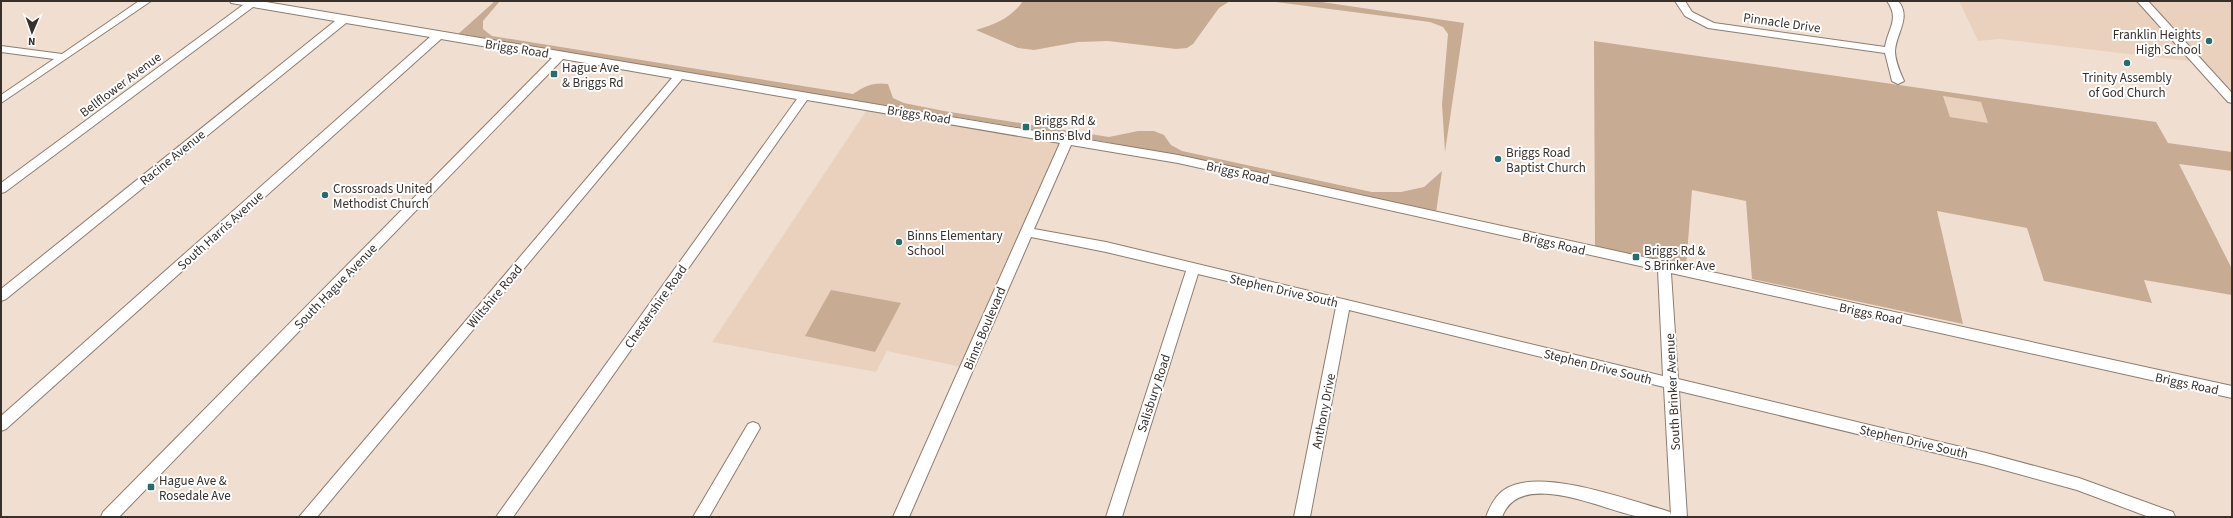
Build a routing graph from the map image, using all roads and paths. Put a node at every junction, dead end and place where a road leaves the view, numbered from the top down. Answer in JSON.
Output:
{"nodes":[{"id":1,"x":146,"y":1,"type":"edge"},
{"id":2,"x":234,"y":1,"type":"edge"},
{"id":3,"x":1680,"y":1,"type":"edge"},
{"id":4,"x":1892,"y":1,"type":"edge"},
{"id":5,"x":2142,"y":1,"type":"edge"},
{"id":6,"x":254,"y":2,"type":"edge"},
{"id":7,"x":344,"y":19,"type":"junction"},
{"id":8,"x":439,"y":35,"type":"junction"},
{"id":9,"x":1,"y":49,"type":"edge"},
{"id":10,"x":1890,"y":51,"type":"junction"},
{"id":11,"x":561,"y":55,"type":"junction"},
{"id":12,"x":63,"y":57,"type":"junction"},
{"id":13,"x":680,"y":75,"type":"junction"},
{"id":14,"x":1898,"y":80,"type":"dead end"},
{"id":15,"x":805,"y":95,"type":"junction"},
{"id":16,"x":1,"y":100,"type":"edge"},
{"id":17,"x":2232,"y":100,"type":"edge"},
{"id":18,"x":1068,"y":139,"type":"junction"},
{"id":19,"x":1,"y":189,"type":"edge"},
{"id":20,"x":1026,"y":232,"type":"junction"},
{"id":21,"x":1193,"y":268,"type":"junction"},
{"id":22,"x":1664,"y":268,"type":"junction"},
{"id":23,"x":1,"y":296,"type":"edge"},
{"id":24,"x":1343,"y":304,"type":"junction"},
{"id":25,"x":1671,"y":384,"type":"junction"},
{"id":26,"x":2232,"y":392,"type":"edge"},
{"id":27,"x":1,"y":425,"type":"edge"},
{"id":28,"x":753,"y":428,"type":"dead end"},
{"id":29,"x":1497,"y":510,"type":"edge"},
{"id":30,"x":109,"y":517,"type":"edge"},
{"id":31,"x":307,"y":517,"type":"edge"},
{"id":32,"x":504,"y":517,"type":"edge"},
{"id":33,"x":701,"y":517,"type":"edge"},
{"id":34,"x":901,"y":517,"type":"edge"},
{"id":35,"x":1114,"y":517,"type":"edge"},
{"id":36,"x":1302,"y":517,"type":"edge"},
{"id":37,"x":1664,"y":517,"type":"edge"},
{"id":38,"x":1679,"y":517,"type":"edge"},
{"id":39,"x":2167,"y":517,"type":"edge"}],
"edges":[{"from":1,"to":12,"type":"street"},
{"from":2,"to":6,"type":"street","name":"Briggs Road"},
{"from":3,"to":10,"type":"street","name":"Pinnacle Drive"},
{"from":4,"to":10,"type":"street"},
{"from":5,"to":17,"type":"street"},
{"from":6,"to":7,"type":"street","name":"Briggs Road"},
{"from":6,"to":19,"type":"street","name":"Bellflower Avenue"},
{"from":7,"to":8,"type":"street","name":"Briggs Road"},
{"from":7,"to":23,"type":"street","name":"Racine Avenue"},
{"from":8,"to":11,"type":"street","name":"Briggs Road"},
{"from":8,"to":27,"type":"street","name":"South Harris Avenue"},
{"from":9,"to":12,"type":"street"},
{"from":10,"to":14,"type":"street"},
{"from":11,"to":13,"type":"street","name":"Briggs Road"},
{"from":11,"to":30,"type":"street","name":"South Hague Avenue"},
{"from":12,"to":16,"type":"street"},
{"from":13,"to":15,"type":"street","name":"Briggs Road"},
{"from":13,"to":31,"type":"street","name":"Wiltshire Road"},
{"from":15,"to":18,"type":"street","name":"Briggs Road"},
{"from":15,"to":32,"type":"street","name":"Chestershire Road"},
{"from":18,"to":20,"type":"street","name":"Binns Boulevard"},
{"from":18,"to":22,"type":"street","name":"Briggs Road"},
{"from":20,"to":21,"type":"street","name":"Stephen Drive South"},
{"from":20,"to":34,"type":"street","name":"Binns Boulevard"},
{"from":21,"to":24,"type":"street","name":"Stephen Drive South"},
{"from":21,"to":35,"type":"street","name":"Salisbury Road"},
{"from":22,"to":25,"type":"street","name":"South Brinker Avenue"},
{"from":22,"to":26,"type":"street","name":"Briggs Road"},
{"from":24,"to":25,"type":"street","name":"Stephen Drive South"},
{"from":24,"to":36,"type":"street","name":"Anthony Drive"},
{"from":25,"to":38,"type":"street","name":"South Brinker Avenue"},
{"from":25,"to":39,"type":"street","name":"Stephen Drive South"},
{"from":28,"to":33,"type":"street"},
{"from":29,"to":37,"type":"street"}]}
